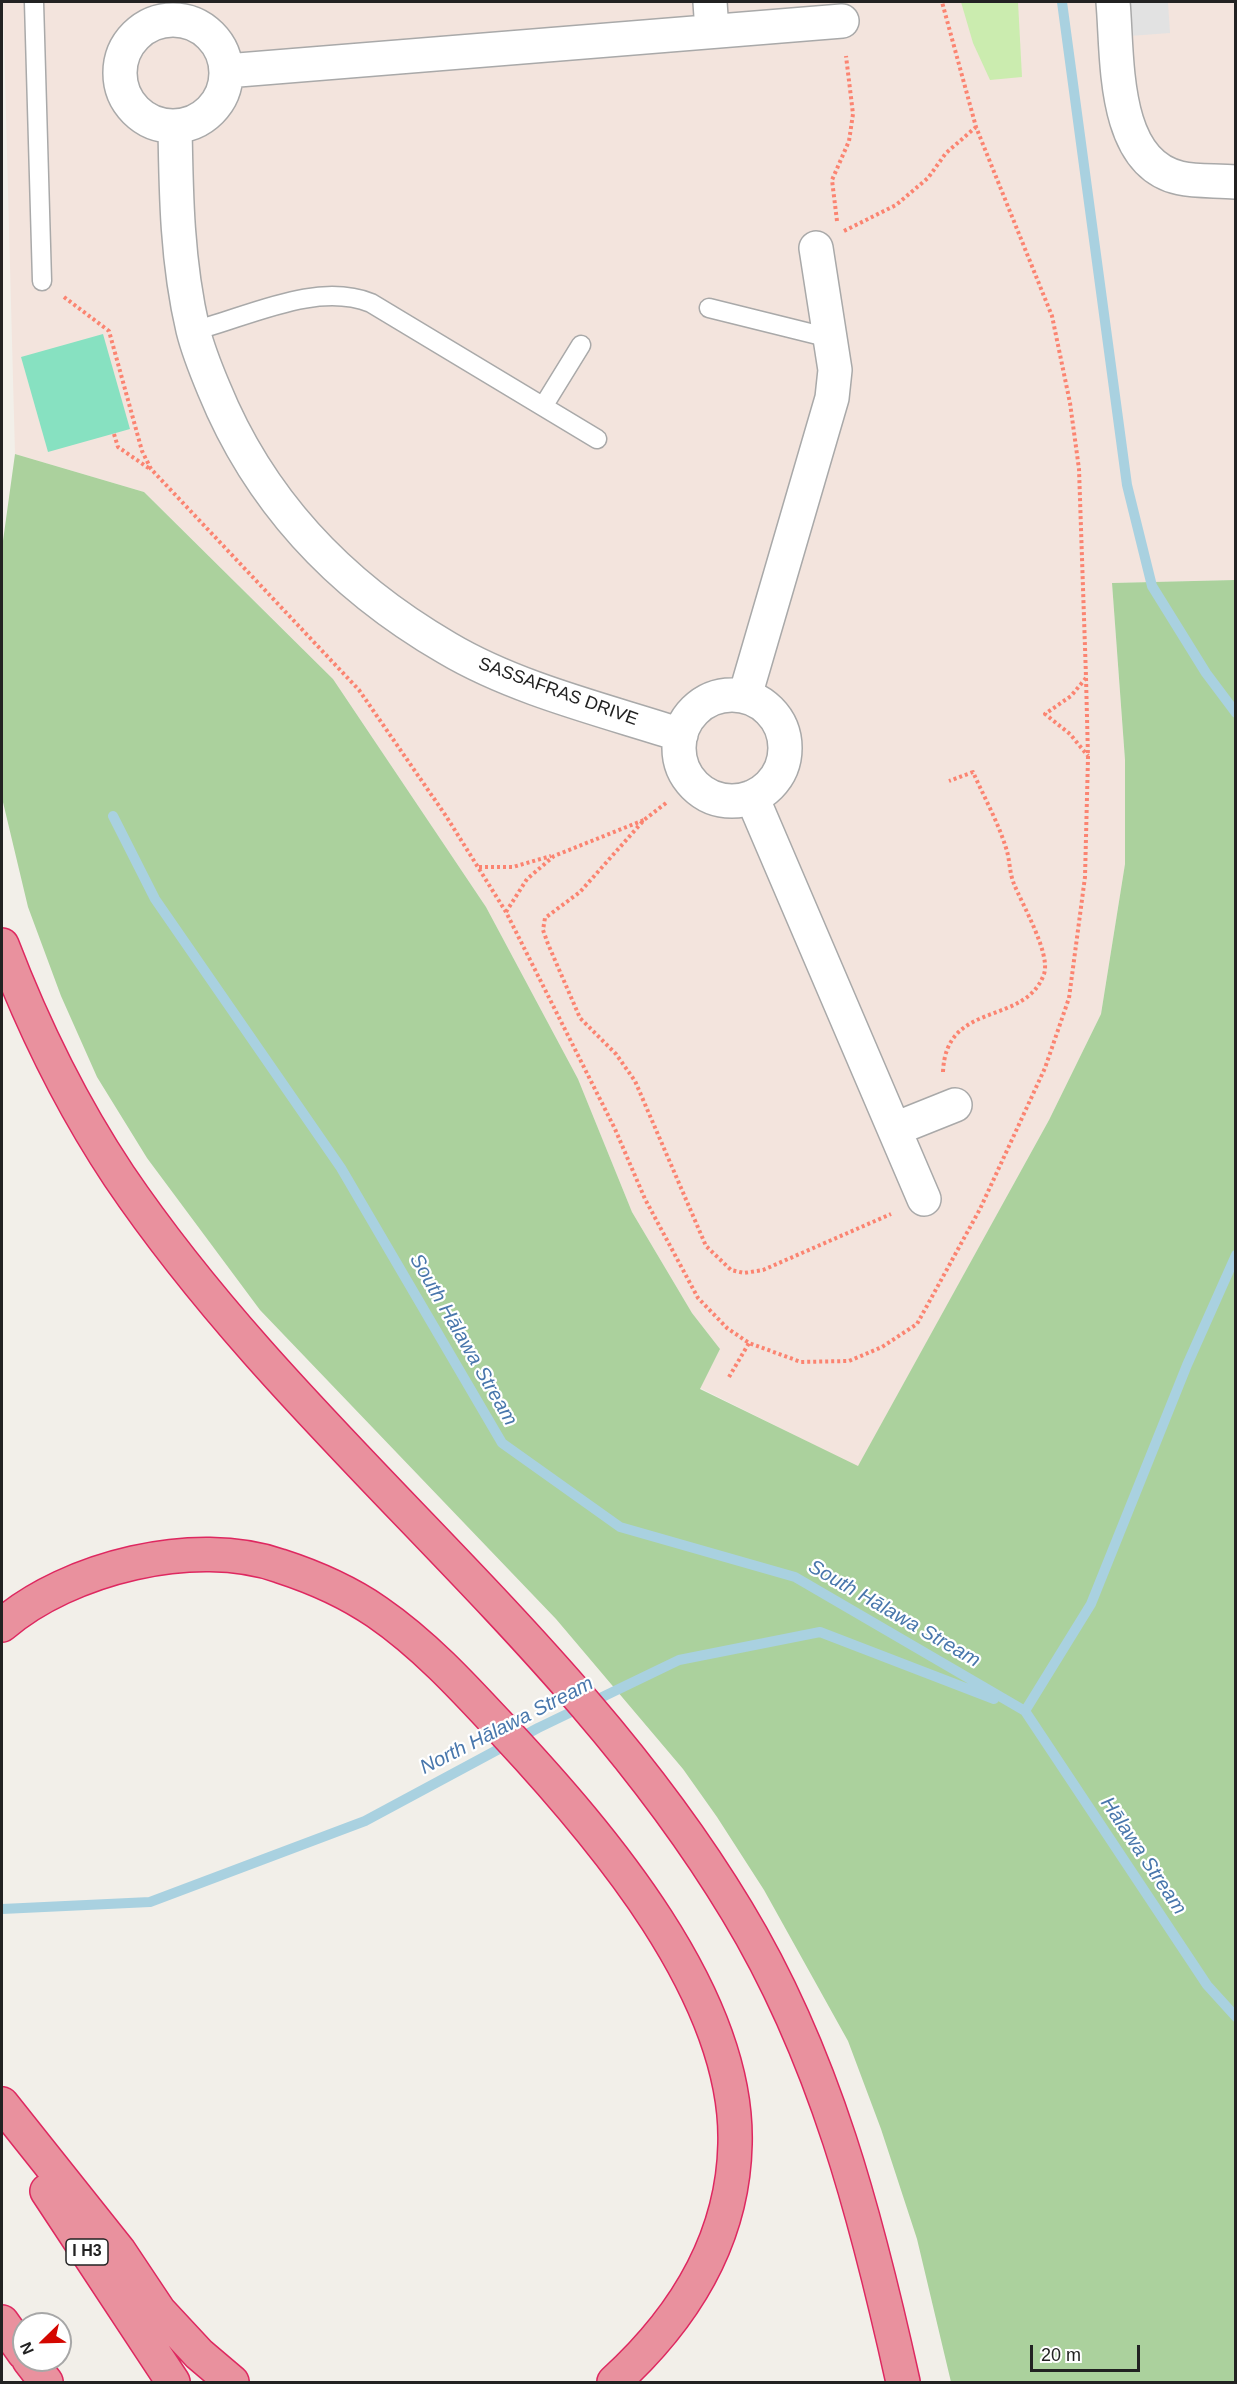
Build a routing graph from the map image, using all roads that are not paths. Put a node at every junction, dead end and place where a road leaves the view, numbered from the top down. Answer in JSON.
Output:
{"nodes":[{"id":1,"x":34,"y":2,"type":"edge"},
{"id":2,"x":1113,"y":2,"type":"edge"},
{"id":3,"x":171,"y":10,"type":"edge"},
{"id":4,"x":711,"y":16,"type":"edge"},
{"id":5,"x":842,"y":21,"type":"road end"},
{"id":6,"x":226,"y":71,"type":"junction"},
{"id":7,"x":176,"y":126,"type":"junction"},
{"id":8,"x":1236,"y":182,"type":"edge"},
{"id":9,"x":816,"y":248,"type":"dead end"},
{"id":10,"x":42,"y":281,"type":"dead end"},
{"id":11,"x":710,"y":308,"type":"dead end"},
{"id":12,"x":193,"y":331,"type":"junction"},
{"id":13,"x":830,"y":338,"type":"junction"},
{"id":14,"x":581,"y":345,"type":"dead end"},
{"id":15,"x":544,"y":405,"type":"junction"},
{"id":16,"x":597,"y":439,"type":"dead end"},
{"id":17,"x":745,"y":696,"type":"junction"},
{"id":18,"x":681,"y":735,"type":"junction"},
{"id":19,"x":752,"y":797,"type":"junction"},
{"id":20,"x":2,"y":945,"type":"edge"},
{"id":21,"x":955,"y":1105,"type":"road end"},
{"id":22,"x":895,"y":1129,"type":"junction"},
{"id":23,"x":924,"y":1199,"type":"road end"},
{"id":24,"x":2,"y":1625,"type":"edge"},
{"id":25,"x":2,"y":2104,"type":"edge"},
{"id":26,"x":2,"y":2121,"type":"edge"},
{"id":27,"x":173,"y":2382,"type":"edge"},
{"id":28,"x":232,"y":2382,"type":"edge"},
{"id":29,"x":614,"y":2382,"type":"edge"},
{"id":30,"x":903,"y":2382,"type":"edge"}],
"edges":[{"from":1,"to":10,"type":"lane"},
{"from":2,"to":8,"type":"street"},
{"from":3,"to":6,"type":"street"},
{"from":3,"to":7,"type":"street"},
{"from":4,"to":5,"type":"street"},
{"from":4,"to":6,"type":"street"},
{"from":6,"to":7,"type":"street"},
{"from":7,"to":12,"type":"street","name":"SASSAFRAS DRIVE"},
{"from":9,"to":13,"type":"street"},
{"from":11,"to":13,"type":"lane"},
{"from":12,"to":15,"type":"lane"},
{"from":12,"to":18,"type":"street","name":"SASSAFRAS DRIVE"},
{"from":13,"to":17,"type":"street"},
{"from":14,"to":15,"type":"lane"},
{"from":15,"to":16,"type":"lane"},
{"from":17,"to":18,"type":"street"},
{"from":17,"to":19,"type":"street"},
{"from":18,"to":19,"type":"street"},
{"from":19,"to":22,"type":"street"},
{"from":20,"to":30,"type":"highway"},
{"from":21,"to":22,"type":"street"},
{"from":22,"to":23,"type":"street"},
{"from":24,"to":29,"type":"highway"},
{"from":25,"to":28,"type":"highway"},
{"from":26,"to":27,"type":"highway","number":"I H3"}]}
